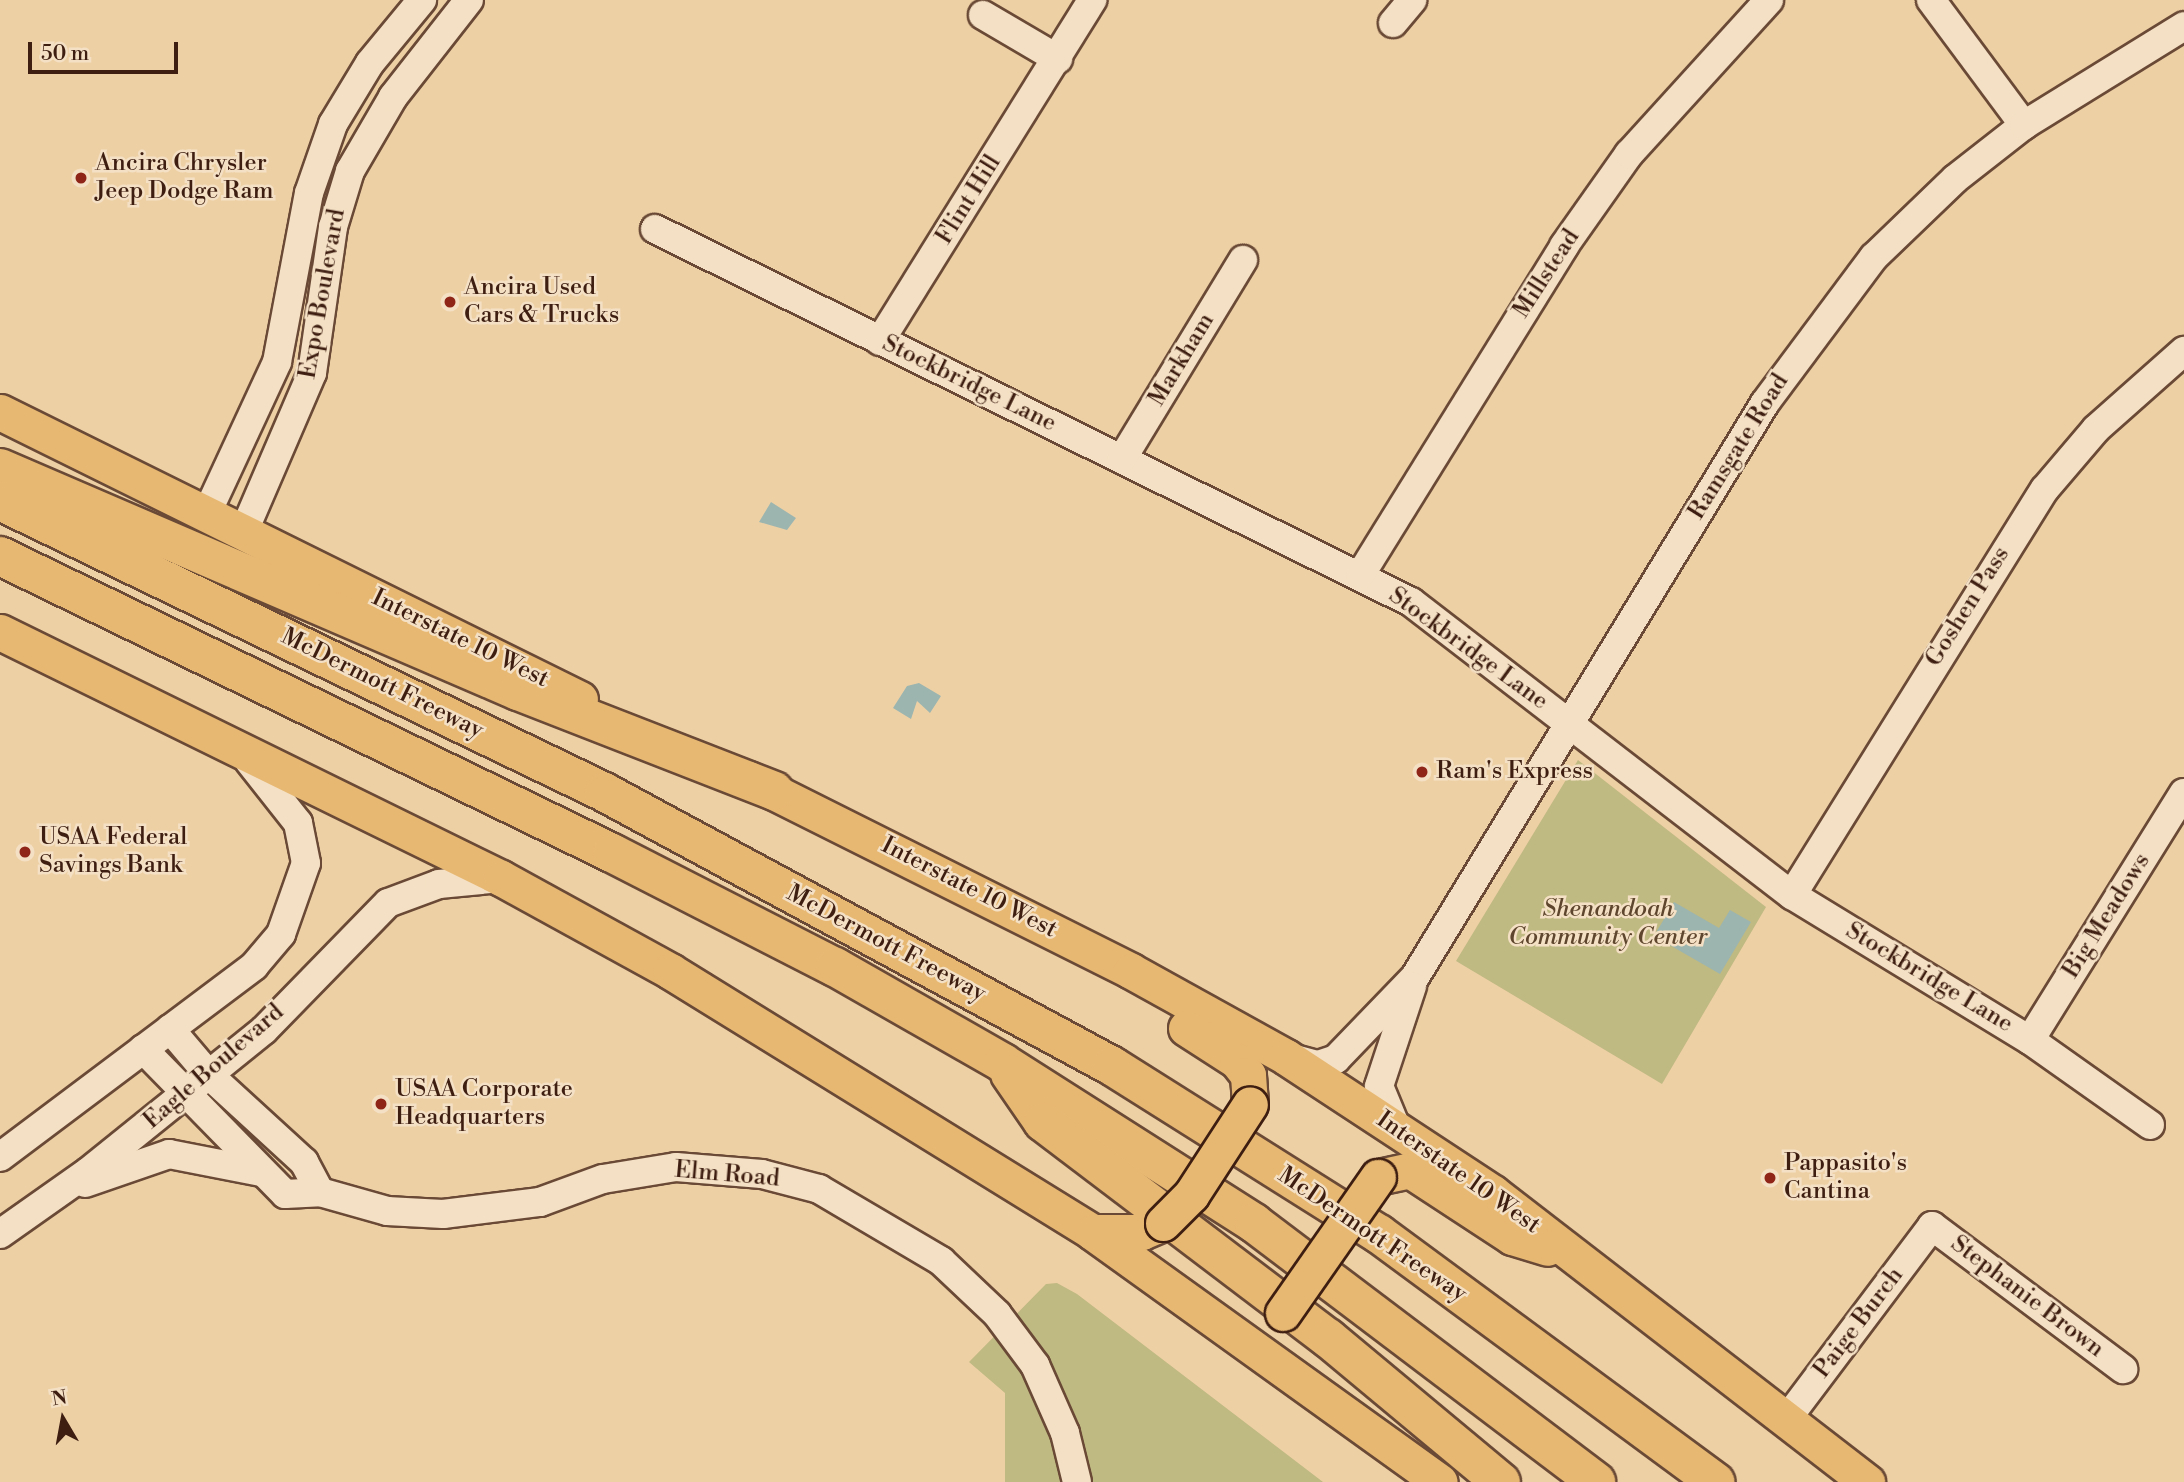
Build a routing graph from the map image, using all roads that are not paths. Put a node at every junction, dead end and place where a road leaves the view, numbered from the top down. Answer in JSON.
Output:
{"nodes":[{"id":1,"x":422,"y":0,"type":"edge"},
{"id":2,"x":469,"y":0,"type":"edge"},
{"id":3,"x":1092,"y":0,"type":"edge"},
{"id":4,"x":1412,"y":0,"type":"edge"},
{"id":5,"x":1769,"y":0,"type":"edge"},
{"id":6,"x":1931,"y":0,"type":"edge"},
{"id":7,"x":984,"y":15,"type":"dead end"},
{"id":8,"x":1393,"y":23,"type":"dead end"},
{"id":9,"x":2184,"y":26,"type":"edge"},
{"id":10,"x":1058,"y":59,"type":"junction"},
{"id":11,"x":2024,"y":125,"type":"junction"},
{"id":12,"x":655,"y":229,"type":"dead end"},
{"id":13,"x":1243,"y":260,"type":"dead end"},
{"id":14,"x":880,"y":341,"type":"junction"},
{"id":15,"x":2184,"y":351,"type":"edge"},
{"id":16,"x":0,"y":412,"type":"edge"},
{"id":17,"x":1122,"y":460,"type":"junction"},
{"id":18,"x":0,"y":468,"type":"edge"},
{"id":19,"x":0,"y":501,"type":"edge"},
{"id":20,"x":207,"y":513,"type":"junction"},
{"id":21,"x":244,"y":531,"type":"junction"},
{"id":22,"x":0,"y":556,"type":"edge"},
{"id":23,"x":1361,"y":575,"type":"junction"},
{"id":24,"x":0,"y":632,"type":"edge"},
{"id":25,"x":1569,"y":724,"type":"junction"},
{"id":26,"x":227,"y":740,"type":"junction"},
{"id":27,"x":774,"y":791,"type":"junction"},
{"id":28,"x":2184,"y":793,"type":"edge"},
{"id":29,"x":501,"y":877,"type":"junction"},
{"id":30,"x":1792,"y":895,"type":"junction"},
{"id":31,"x":1088,"y":949,"type":"junction"},
{"id":32,"x":1415,"y":977,"type":"junction"},
{"id":33,"x":170,"y":1029,"type":"junction"},
{"id":34,"x":2030,"y":1040,"type":"junction"},
{"id":35,"x":143,"y":1049,"type":"junction"},
{"id":36,"x":1286,"y":1057,"type":"junction"},
{"id":37,"x":1003,"y":1063,"type":"junction"},
{"id":38,"x":209,"y":1075,"type":"junction"},
{"id":39,"x":184,"y":1095,"type":"junction"},
{"id":40,"x":2150,"y":1125,"type":"dead end"},
{"id":41,"x":1396,"y":1127,"type":"junction"},
{"id":42,"x":0,"y":1157,"type":"edge"},
{"id":43,"x":264,"y":1173,"type":"junction"},
{"id":44,"x":62,"y":1190,"type":"junction"},
{"id":45,"x":320,"y":1192,"type":"junction"},
{"id":46,"x":1932,"y":1226,"type":"joint"},
{"id":47,"x":1092,"y":1232,"type":"junction"},
{"id":48,"x":0,"y":1234,"type":"edge"},
{"id":49,"x":1574,"y":1256,"type":"junction"},
{"id":50,"x":2123,"y":1369,"type":"dead end"},
{"id":51,"x":1302,"y":1381,"type":"junction"},
{"id":52,"x":1786,"y":1420,"type":"junction"},
{"id":53,"x":1077,"y":1482,"type":"edge"},
{"id":54,"x":1440,"y":1482,"type":"edge"},
{"id":55,"x":1501,"y":1482,"type":"edge"},
{"id":56,"x":1596,"y":1482,"type":"edge"},
{"id":57,"x":1716,"y":1482,"type":"edge"},
{"id":58,"x":1867,"y":1482,"type":"edge"}],
"edges":[{"from":1,"to":20,"type":"street","name":"Expo Boulevard"},
{"from":2,"to":21,"type":"street","name":"Expo Boulevard"},
{"from":3,"to":10,"type":"street","name":"Flint Hill"},
{"from":4,"to":8,"type":"street"},
{"from":5,"to":23,"type":"street","name":"Millstead"},
{"from":6,"to":11,"type":"street"},
{"from":7,"to":10,"type":"street"},
{"from":9,"to":11,"type":"street","name":"Ramsgate Road"},
{"from":10,"to":14,"type":"street","name":"Flint Hill"},
{"from":11,"to":25,"type":"street","name":"Ramsgate Road"},
{"from":12,"to":14,"type":"street","name":"Stockbridge Lane"},
{"from":13,"to":17,"type":"street","name":"Markham"},
{"from":14,"to":17,"type":"street","name":"Stockbridge Lane"},
{"from":15,"to":30,"type":"street","name":"Goshen Pass"},
{"from":16,"to":20,"type":"main road","name":"Interstate 10 West"},
{"from":17,"to":23,"type":"street","name":"Stockbridge Lane"},
{"from":18,"to":27,"type":"highway"},
{"from":19,"to":57,"type":"highway","name":"McDermott Freeway"},
{"from":20,"to":21,"type":"main road","name":"Interstate 10 West"},
{"from":21,"to":27,"type":"main road","name":"Interstate 10 West"},
{"from":22,"to":37,"type":"highway","name":"McDermott Freeway"},
{"from":23,"to":25,"type":"street","name":"Stockbridge Lane"},
{"from":24,"to":26,"type":"main road"},
{"from":25,"to":30,"type":"street","name":"Stockbridge Lane"},
{"from":25,"to":32,"type":"street","name":"Ramsgate Road"},
{"from":26,"to":29,"type":"main road"},
{"from":26,"to":33,"type":"street","name":"Eagle Boulevard"},
{"from":27,"to":31,"type":"main road","name":"Interstate 10 West"},
{"from":28,"to":34,"type":"street","name":"Big Meadows"},
{"from":29,"to":38,"type":"street","name":"Eagle Boulevard"},
{"from":29,"to":47,"type":"main road"},
{"from":30,"to":34,"type":"street","name":"Stockbridge Lane"},
{"from":31,"to":36,"type":"main road","name":"Interstate 10 West"},
{"from":31,"to":47,"type":"main road","bridge":true},
{"from":32,"to":36,"type":"street","name":"Ramsgate Road"},
{"from":32,"to":41,"type":"street","name":"Ramsgate Road"},
{"from":33,"to":35,"type":"street","name":"Eagle Boulevard"},
{"from":33,"to":38,"type":"street"},
{"from":34,"to":40,"type":"street","name":"Stockbridge Lane"},
{"from":35,"to":39,"type":"street","name":"Elm Road"},
{"from":35,"to":42,"type":"street","name":"Eagle Boulevard"},
{"from":36,"to":41,"type":"main road","name":"Interstate 10 West"},
{"from":37,"to":55,"type":"highway"},
{"from":37,"to":56,"type":"highway","name":"McDermott Freeway"},
{"from":38,"to":39,"type":"street","name":"Eagle Boulevard"},
{"from":38,"to":45,"type":"street"},
{"from":39,"to":43,"type":"street","name":"Elm Road"},
{"from":39,"to":44,"type":"street","name":"Eagle Boulevard"},
{"from":41,"to":49,"type":"main road","name":"Interstate 10 West"},
{"from":43,"to":44,"type":"street"},
{"from":43,"to":45,"type":"street","name":"Elm Road"},
{"from":44,"to":48,"type":"street","name":"Eagle Boulevard"},
{"from":45,"to":53,"type":"street","name":"Elm Road"},
{"from":46,"to":50,"type":"street","name":"Stephanie Brown"},
{"from":46,"to":52,"type":"street","name":"Paige Burch"},
{"from":47,"to":51,"type":"main road"},
{"from":49,"to":51,"type":"main road","bridge":true},
{"from":49,"to":52,"type":"main road","name":"Interstate 10 West"},
{"from":51,"to":54,"type":"main road"},
{"from":52,"to":58,"type":"main road","name":"Interstate 10 West"}]}
